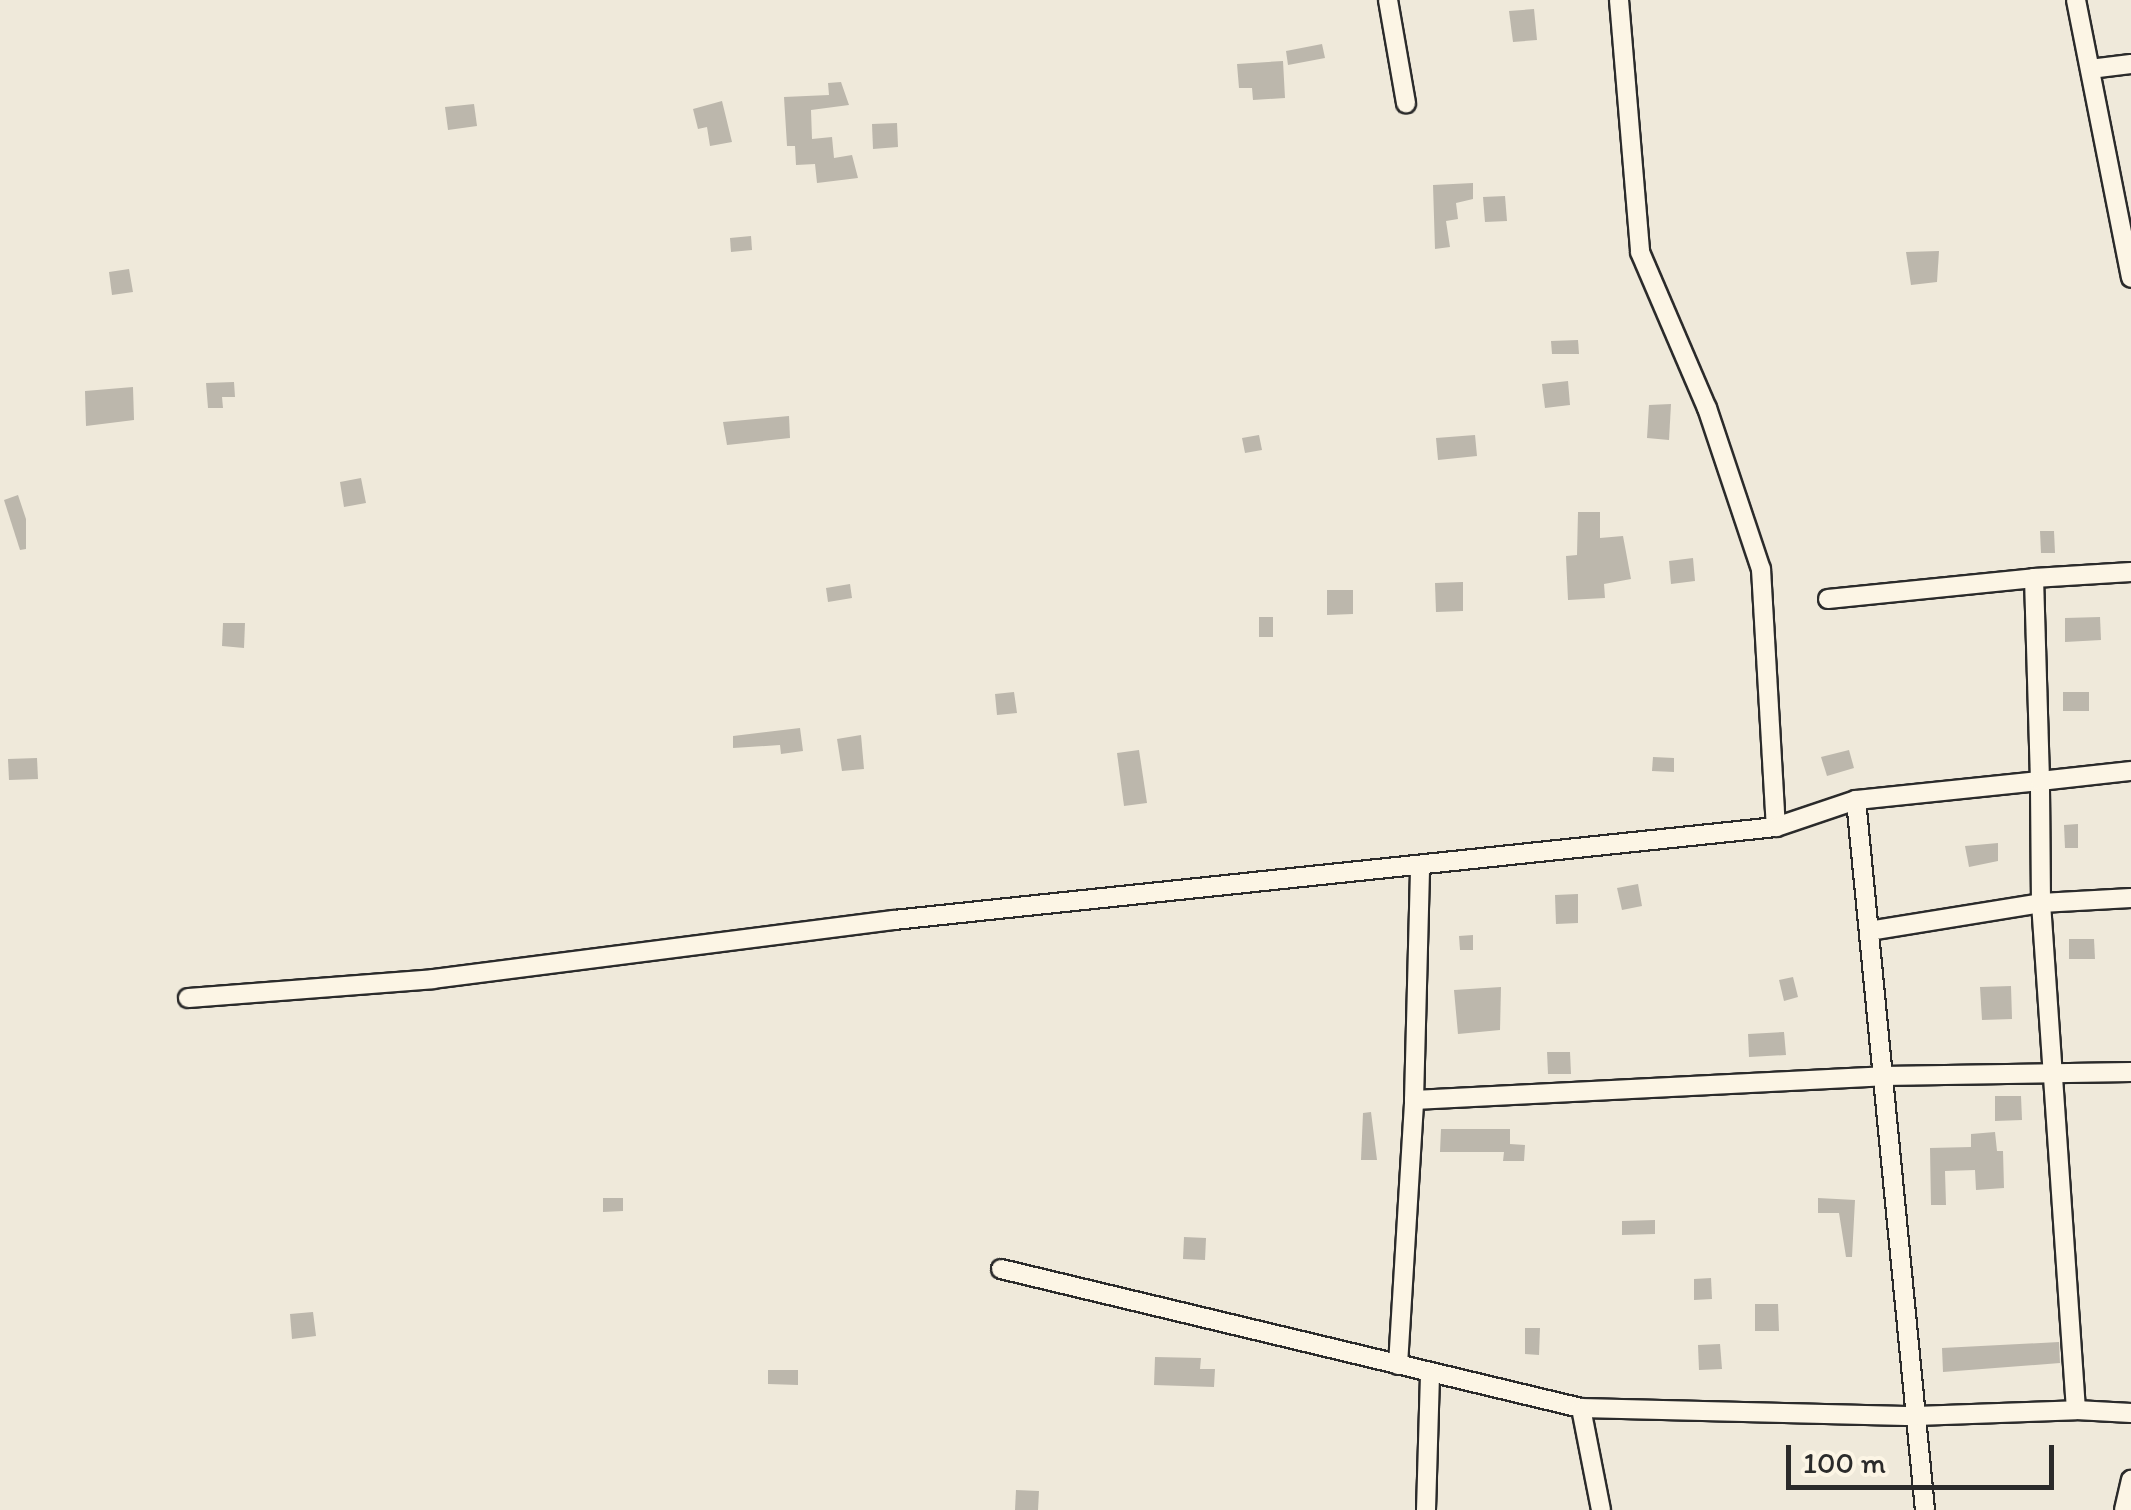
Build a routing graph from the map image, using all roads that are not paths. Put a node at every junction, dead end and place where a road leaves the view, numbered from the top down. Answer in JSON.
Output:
{"nodes":[{"id":1,"x":1388,"y":0,"type":"edge"},
{"id":2,"x":1619,"y":0,"type":"edge"},
{"id":3,"x":2076,"y":0,"type":"edge"},
{"id":4,"x":2131,"y":64,"type":"edge"},
{"id":5,"x":2090,"y":69,"type":"junction"},
{"id":6,"x":1406,"y":102,"type":"dead end"},
{"id":7,"x":2130,"y":272,"type":"edge"},
{"id":8,"x":2131,"y":572,"type":"edge"},
{"id":9,"x":2034,"y":578,"type":"junction"},
{"id":10,"x":1828,"y":599,"type":"dead end"},
{"id":11,"x":2131,"y":771,"type":"edge"},
{"id":12,"x":2040,"y":780,"type":"junction"},
{"id":13,"x":1856,"y":800,"type":"junction"},
{"id":14,"x":1776,"y":827,"type":"junction"},
{"id":15,"x":1420,"y":866,"type":"junction"},
{"id":16,"x":2131,"y":898,"type":"edge"},
{"id":17,"x":2042,"y":903,"type":"junction"},
{"id":18,"x":1869,"y":931,"type":"junction"},
{"id":19,"x":188,"y":998,"type":"dead end"},
{"id":20,"x":2053,"y":1071,"type":"junction"},
{"id":21,"x":2131,"y":1072,"type":"edge"},
{"id":22,"x":1883,"y":1076,"type":"junction"},
{"id":23,"x":1414,"y":1100,"type":"junction"},
{"id":24,"x":1001,"y":1269,"type":"dead end"},
{"id":25,"x":1398,"y":1365,"type":"junction"},
{"id":26,"x":1430,"y":1373,"type":"junction"},
{"id":27,"x":1581,"y":1408,"type":"junction"},
{"id":28,"x":2076,"y":1410,"type":"junction"},
{"id":29,"x":2131,"y":1413,"type":"edge"},
{"id":30,"x":1916,"y":1416,"type":"junction"},
{"id":31,"x":2131,"y":1480,"type":"edge"},
{"id":32,"x":1426,"y":1510,"type":"edge"},
{"id":33,"x":1601,"y":1510,"type":"edge"},
{"id":34,"x":1925,"y":1510,"type":"edge"},
{"id":35,"x":2124,"y":1510,"type":"edge"}],
"edges":[{"from":1,"to":6,"type":"street"},
{"from":2,"to":14,"type":"street"},
{"from":3,"to":5,"type":"street"},
{"from":4,"to":5,"type":"street"},
{"from":5,"to":7,"type":"street"},
{"from":8,"to":9,"type":"street"},
{"from":9,"to":10,"type":"street"},
{"from":9,"to":12,"type":"street"},
{"from":11,"to":12,"type":"street"},
{"from":12,"to":13,"type":"street"},
{"from":12,"to":17,"type":"street"},
{"from":13,"to":14,"type":"street"},
{"from":13,"to":18,"type":"street"},
{"from":14,"to":15,"type":"street"},
{"from":15,"to":19,"type":"street"},
{"from":15,"to":23,"type":"street"},
{"from":16,"to":17,"type":"street"},
{"from":17,"to":18,"type":"street"},
{"from":17,"to":20,"type":"street"},
{"from":18,"to":22,"type":"street"},
{"from":20,"to":21,"type":"street"},
{"from":20,"to":22,"type":"street"},
{"from":20,"to":28,"type":"street"},
{"from":22,"to":23,"type":"street"},
{"from":22,"to":30,"type":"street"},
{"from":23,"to":25,"type":"street"},
{"from":24,"to":25,"type":"street"},
{"from":25,"to":26,"type":"street"},
{"from":26,"to":27,"type":"street"},
{"from":26,"to":32,"type":"street"},
{"from":27,"to":30,"type":"street"},
{"from":27,"to":33,"type":"street"},
{"from":28,"to":29,"type":"street"},
{"from":28,"to":30,"type":"street"},
{"from":30,"to":34,"type":"street"},
{"from":31,"to":35,"type":"street"}]}
